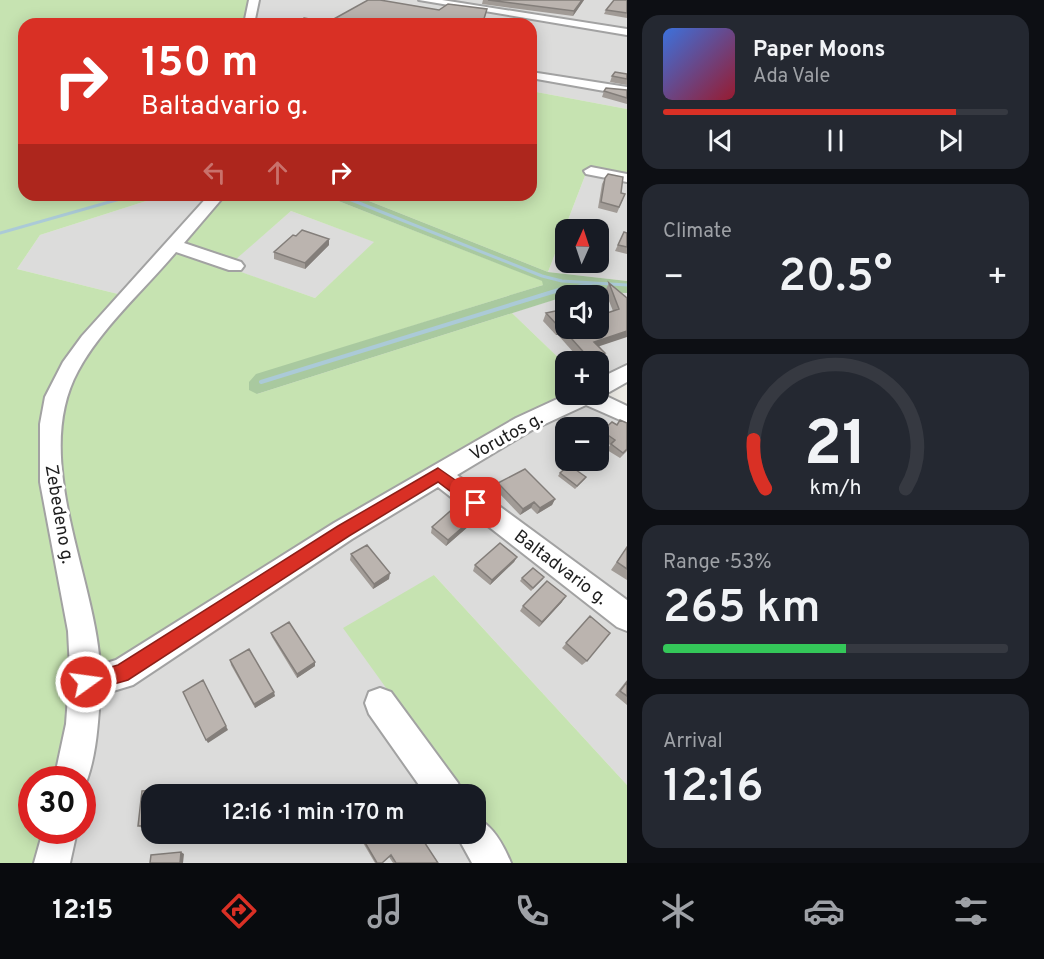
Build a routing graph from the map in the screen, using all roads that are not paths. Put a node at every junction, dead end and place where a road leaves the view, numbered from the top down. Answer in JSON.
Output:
{"nodes":[{"id":1,"x":254,"y":0,"type":"edge"},
{"id":2,"x":424,"y":0,"type":"edge"},
{"id":3,"x":250,"y":18,"type":"edge"},
{"id":4,"x":627,"y":32,"type":"edge"},
{"id":5,"x":537,"y":76,"type":"edge"},
{"id":6,"x":627,"y":92,"type":"edge"},
{"id":7,"x":591,"y":171,"type":"dead end"},
{"id":8,"x":627,"y":178,"type":"edge"},
{"id":9,"x":213,"y":201,"type":"edge"},
{"id":10,"x":173,"y":245,"type":"junction"},
{"id":11,"x":235,"y":266,"type":"dead end"},
{"id":12,"x":627,"y":372,"type":"edge"},
{"id":13,"x":609,"y":383,"type":"edge"},
{"id":14,"x":609,"y":404,"type":"edge"},
{"id":15,"x":566,"y":405,"type":"edge"},
{"id":16,"x":627,"y":415,"type":"edge"},
{"id":17,"x":438,"y":474,"type":"junction"},
{"id":18,"x":627,"y":617,"type":"edge"},
{"id":19,"x":86,"y":682,"type":"junction"},
{"id":20,"x":380,"y":703,"type":"dead end"},
{"id":21,"x":74,"y":766,"type":"edge"},
{"id":22,"x":438,"y":784,"type":"edge"},
{"id":23,"x":57,"y":844,"type":"edge"},
{"id":24,"x":480,"y":844,"type":"edge"},
{"id":25,"x":52,"y":863,"type":"edge"},
{"id":26,"x":493,"y":863,"type":"edge"}],
"edges":[{"from":1,"to":3,"type":"street"},
{"from":2,"to":4,"type":"street"},
{"from":5,"to":6,"type":"street"},
{"from":7,"to":8,"type":"street"},
{"from":9,"to":10,"type":"street","name":"Zebedeno g."},
{"from":10,"to":11,"type":"street"},
{"from":10,"to":19,"type":"street","name":"Zebedeno g."},
{"from":12,"to":13,"type":"street","name":"Vorutos g."},
{"from":14,"to":16,"type":"street"},
{"from":15,"to":17,"type":"street","name":"Vorutos g."},
{"from":17,"to":18,"type":"street","name":"Baltadvario g."},
{"from":17,"to":19,"type":"street","name":"Vorutos g."},
{"from":19,"to":21,"type":"street","name":"Zebedeno g."},
{"from":20,"to":22,"type":"street"},
{"from":23,"to":25,"type":"street"},
{"from":24,"to":26,"type":"street"}]}
